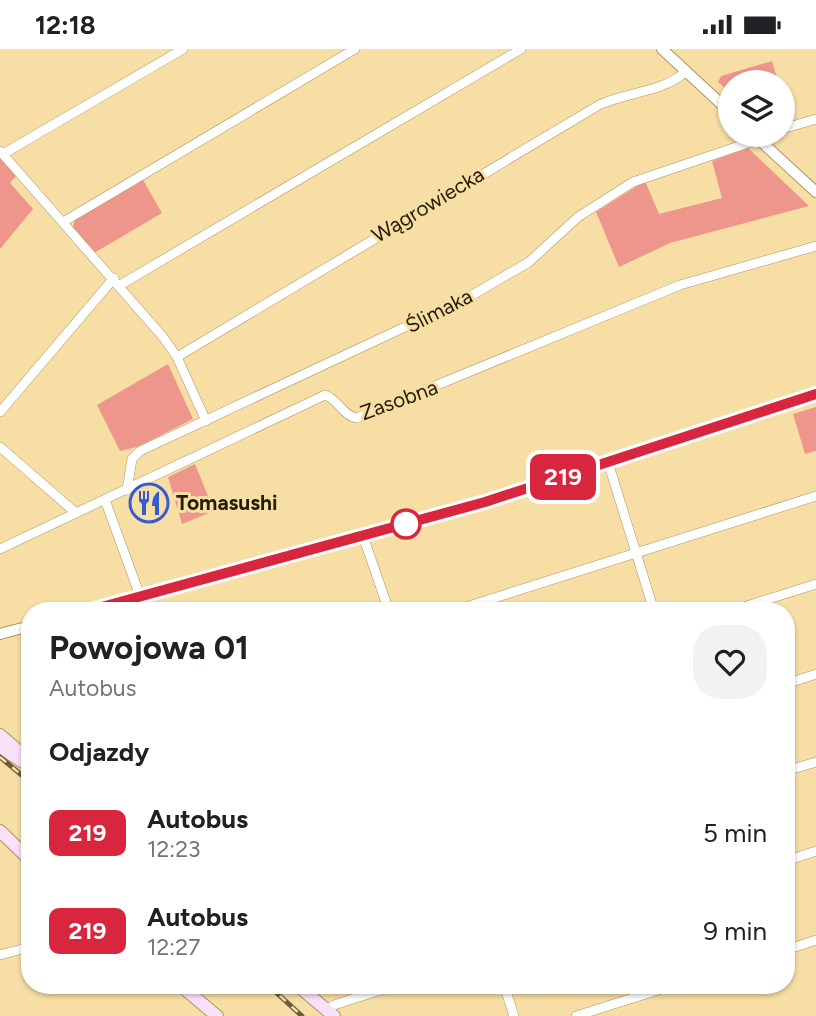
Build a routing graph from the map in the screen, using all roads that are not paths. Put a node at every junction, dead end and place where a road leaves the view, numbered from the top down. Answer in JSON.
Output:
{"nodes":[{"id":1,"x":183,"y":49,"type":"edge"},
{"id":2,"x":355,"y":49,"type":"edge"},
{"id":3,"x":521,"y":49,"type":"edge"},
{"id":4,"x":662,"y":49,"type":"edge"},
{"id":5,"x":686,"y":71,"type":"junction"},
{"id":6,"x":718,"y":101,"type":"edge"},
{"id":7,"x":816,"y":119,"type":"edge"},
{"id":8,"x":795,"y":125,"type":"edge"},
{"id":9,"x":736,"y":147,"type":"edge"},
{"id":10,"x":770,"y":147,"type":"edge"},
{"id":11,"x":2,"y":152,"type":"edge"},
{"id":12,"x":816,"y":192,"type":"edge"},
{"id":13,"x":62,"y":222,"type":"junction"},
{"id":14,"x":816,"y":246,"type":"edge"},
{"id":15,"x":117,"y":282,"type":"junction"},
{"id":16,"x":177,"y":356,"type":"junction"},
{"id":17,"x":816,"y":394,"type":"edge"},
{"id":18,"x":0,"y":412,"type":"edge"},
{"id":19,"x":206,"y":421,"type":"junction"},
{"id":20,"x":0,"y":447,"type":"edge"},
{"id":21,"x":608,"y":462,"type":"junction"},
{"id":22,"x":127,"y":490,"type":"junction"},
{"id":23,"x":816,"y":496,"type":"edge"},
{"id":24,"x":105,"y":500,"type":"junction"},
{"id":25,"x":76,"y":513,"type":"junction"},
{"id":26,"x":363,"y":536,"type":"junction"},
{"id":27,"x":0,"y":549,"type":"edge"},
{"id":28,"x":636,"y":553,"type":"junction"},
{"id":29,"x":816,"y":584,"type":"edge"},
{"id":30,"x":140,"y":597,"type":"junction"},
{"id":31,"x":121,"y":602,"type":"edge"},
{"id":32,"x":386,"y":602,"type":"edge"},
{"id":33,"x":481,"y":602,"type":"edge"},
{"id":34,"x":651,"y":602,"type":"edge"},
{"id":35,"x":759,"y":602,"type":"edge"},
{"id":36,"x":21,"y":629,"type":"edge"},
{"id":37,"x":0,"y":633,"type":"edge"},
{"id":38,"x":816,"y":674,"type":"edge"},
{"id":39,"x":795,"y":681,"type":"edge"},
{"id":40,"x":0,"y":735,"type":"edge"},
{"id":41,"x":0,"y":747,"type":"edge"},
{"id":42,"x":21,"y":754,"type":"edge"},
{"id":43,"x":21,"y":756,"type":"edge"},
{"id":44,"x":816,"y":762,"type":"edge"},
{"id":45,"x":795,"y":768,"type":"edge"},
{"id":46,"x":0,"y":831,"type":"edge"},
{"id":47,"x":0,"y":841,"type":"edge"},
{"id":48,"x":21,"y":851,"type":"edge"},
{"id":49,"x":816,"y":851,"type":"edge"},
{"id":50,"x":21,"y":853,"type":"edge"},
{"id":51,"x":795,"y":858,"type":"edge"},
{"id":52,"x":816,"y":940,"type":"edge"},
{"id":53,"x":795,"y":947,"type":"edge"},
{"id":54,"x":21,"y":949,"type":"edge"},
{"id":55,"x":0,"y":955,"type":"edge"},
{"id":56,"x":191,"y":994,"type":"edge"},
{"id":57,"x":308,"y":994,"type":"edge"},
{"id":58,"x":375,"y":994,"type":"edge"},
{"id":59,"x":507,"y":994,"type":"edge"},
{"id":60,"x":646,"y":994,"type":"edge"},
{"id":61,"x":330,"y":1013,"type":"edge"},
{"id":62,"x":217,"y":1016,"type":"edge"},
{"id":63,"x":514,"y":1016,"type":"edge"},
{"id":64,"x":576,"y":1016,"type":"edge"}],
"edges":[{"from":1,"to":11,"type":"street"},
{"from":2,"to":13,"type":"street"},
{"from":3,"to":15,"type":"street"},
{"from":4,"to":5,"type":"street"},
{"from":5,"to":6,"type":"street"},
{"from":5,"to":16,"type":"street","name":"Wągrowiecka"},
{"from":7,"to":8,"type":"street"},
{"from":9,"to":19,"type":"street","name":"Ślimaka"},
{"from":10,"to":12,"type":"street"},
{"from":11,"to":13,"type":"street"},
{"from":13,"to":15,"type":"street"},
{"from":14,"to":22,"type":"street","name":"Zasobna"},
{"from":15,"to":16,"type":"street"},
{"from":15,"to":18,"type":"street"},
{"from":16,"to":19,"type":"street"},
{"from":17,"to":21,"type":"street"},
{"from":19,"to":22,"type":"street","name":"Ślimaka"},
{"from":20,"to":25,"type":"street"},
{"from":21,"to":26,"type":"street"},
{"from":21,"to":28,"type":"street"},
{"from":22,"to":24,"type":"street","name":"Zasobna"},
{"from":23,"to":28,"type":"street"},
{"from":24,"to":25,"type":"street","name":"Zasobna"},
{"from":24,"to":30,"type":"street"},
{"from":25,"to":27,"type":"street","name":"Zasobna"},
{"from":26,"to":30,"type":"street"},
{"from":26,"to":32,"type":"street"},
{"from":28,"to":33,"type":"street"},
{"from":28,"to":34,"type":"street"},
{"from":29,"to":35,"type":"street"},
{"from":30,"to":31,"type":"street"},
{"from":36,"to":37,"type":"street"},
{"from":38,"to":39,"type":"street"},
{"from":40,"to":42,"type":"main road"},
{"from":41,"to":43,"type":"main road"},
{"from":44,"to":45,"type":"street"},
{"from":46,"to":48,"type":"main road"},
{"from":47,"to":50,"type":"main road"},
{"from":49,"to":51,"type":"street"},
{"from":52,"to":53,"type":"street"},
{"from":54,"to":55,"type":"street"},
{"from":56,"to":62,"type":"main road"},
{"from":57,"to":61,"type":"main road"},
{"from":58,"to":61,"type":"street"},
{"from":59,"to":63,"type":"street"},
{"from":60,"to":64,"type":"street"}]}
